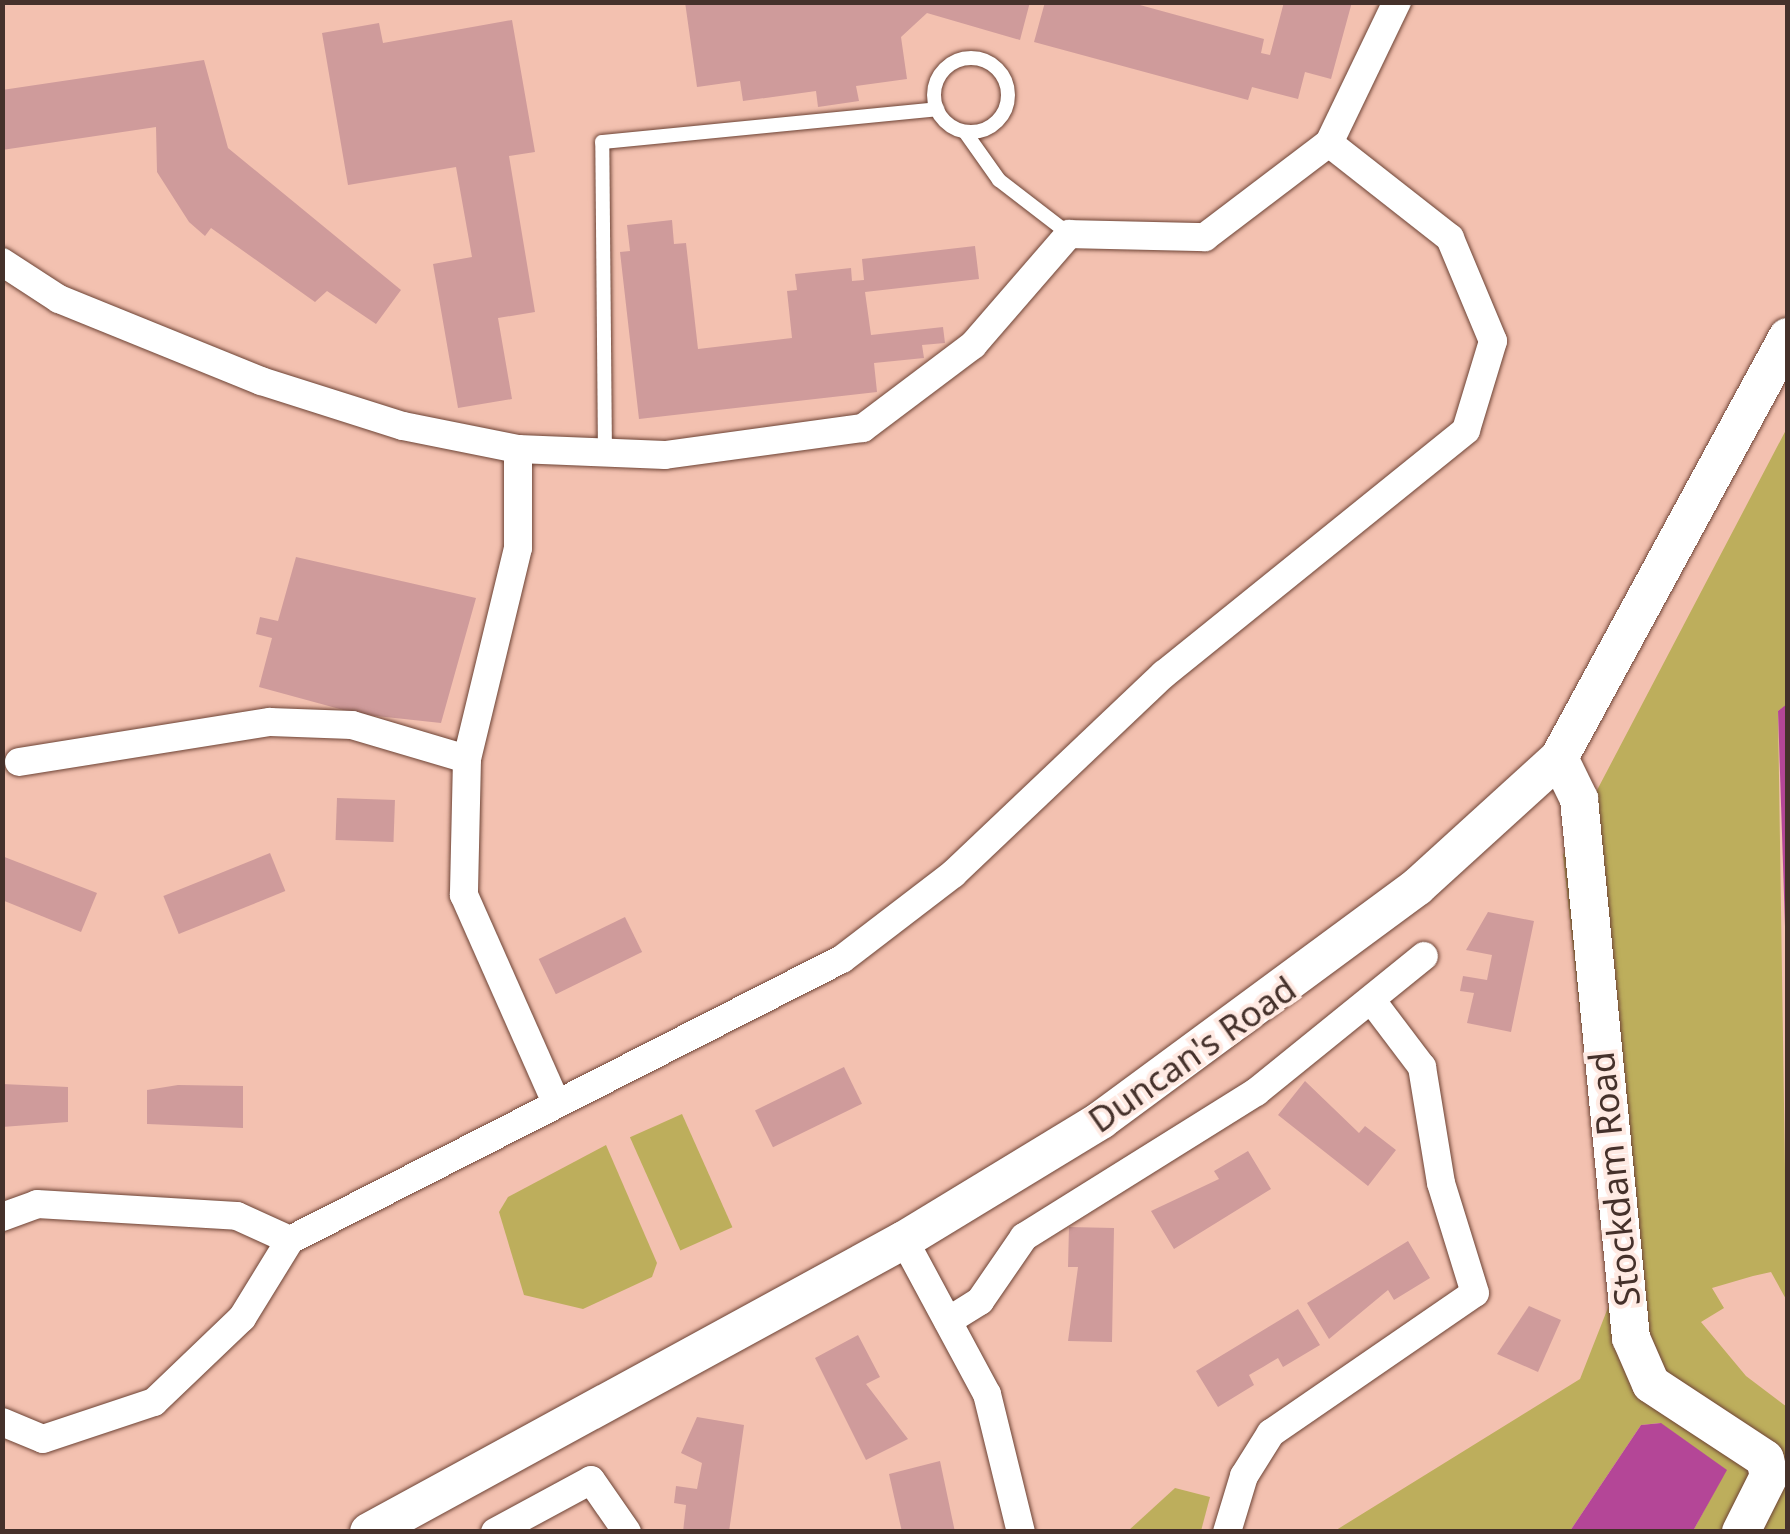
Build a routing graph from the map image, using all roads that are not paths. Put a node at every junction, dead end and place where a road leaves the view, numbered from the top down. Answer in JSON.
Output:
{"nodes":[{"id":1,"x":1397,"y":2,"type":"edge"},
{"id":2,"x":937,"y":109,"type":"junction"},
{"id":3,"x":964,"y":132,"type":"junction"},
{"id":4,"x":1328,"y":143,"type":"junction"},
{"id":5,"x":1070,"y":234,"type":"junction"},
{"id":6,"x":2,"y":262,"type":"edge"},
{"id":7,"x":1788,"y":337,"type":"edge"},
{"id":8,"x":518,"y":450,"type":"junction"},
{"id":9,"x":605,"y":457,"type":"junction"},
{"id":10,"x":1559,"y":758,"type":"junction"},
{"id":11,"x":467,"y":759,"type":"junction"},
{"id":12,"x":19,"y":762,"type":"dead end"},
{"id":13,"x":1424,"y":956,"type":"dead end"},
{"id":14,"x":1372,"y":1001,"type":"junction"},
{"id":15,"x":556,"y":1103,"type":"junction"},
{"id":16,"x":2,"y":1217,"type":"edge"},
{"id":17,"x":290,"y":1240,"type":"junction"},
{"id":18,"x":904,"y":1240,"type":"junction"},
{"id":19,"x":948,"y":1321,"type":"junction"},
{"id":20,"x":2,"y":1422,"type":"edge"},
{"id":21,"x":369,"y":1532,"type":"edge"},
{"id":22,"x":495,"y":1532,"type":"edge"},
{"id":23,"x":627,"y":1532,"type":"edge"},
{"id":24,"x":1021,"y":1532,"type":"edge"},
{"id":25,"x":1227,"y":1532,"type":"edge"},
{"id":26,"x":1741,"y":1532,"type":"edge"}],
"edges":[{"from":1,"to":4,"type":"street"},
{"from":2,"to":3,"type":"lane"},
{"from":2,"to":3,"type":"lane"},
{"from":2,"to":9,"type":"lane"},
{"from":3,"to":5,"type":"lane"},
{"from":4,"to":5,"type":"street"},
{"from":4,"to":15,"type":"street"},
{"from":5,"to":9,"type":"street"},
{"from":6,"to":8,"type":"street"},
{"from":7,"to":10,"type":"street","name":"Duncan's Road"},
{"from":8,"to":9,"type":"street"},
{"from":8,"to":11,"type":"street"},
{"from":10,"to":18,"type":"street","name":"Duncan's Road"},
{"from":10,"to":26,"type":"street","name":"Stockdam Road"},
{"from":11,"to":12,"type":"street"},
{"from":11,"to":15,"type":"street"},
{"from":13,"to":14,"type":"street"},
{"from":14,"to":19,"type":"street"},
{"from":14,"to":25,"type":"street"},
{"from":15,"to":17,"type":"street"},
{"from":16,"to":17,"type":"street"},
{"from":17,"to":20,"type":"street"},
{"from":18,"to":19,"type":"street"},
{"from":18,"to":21,"type":"street","name":"Duncan's Road"},
{"from":19,"to":24,"type":"street"},
{"from":22,"to":23,"type":"street"}]}
